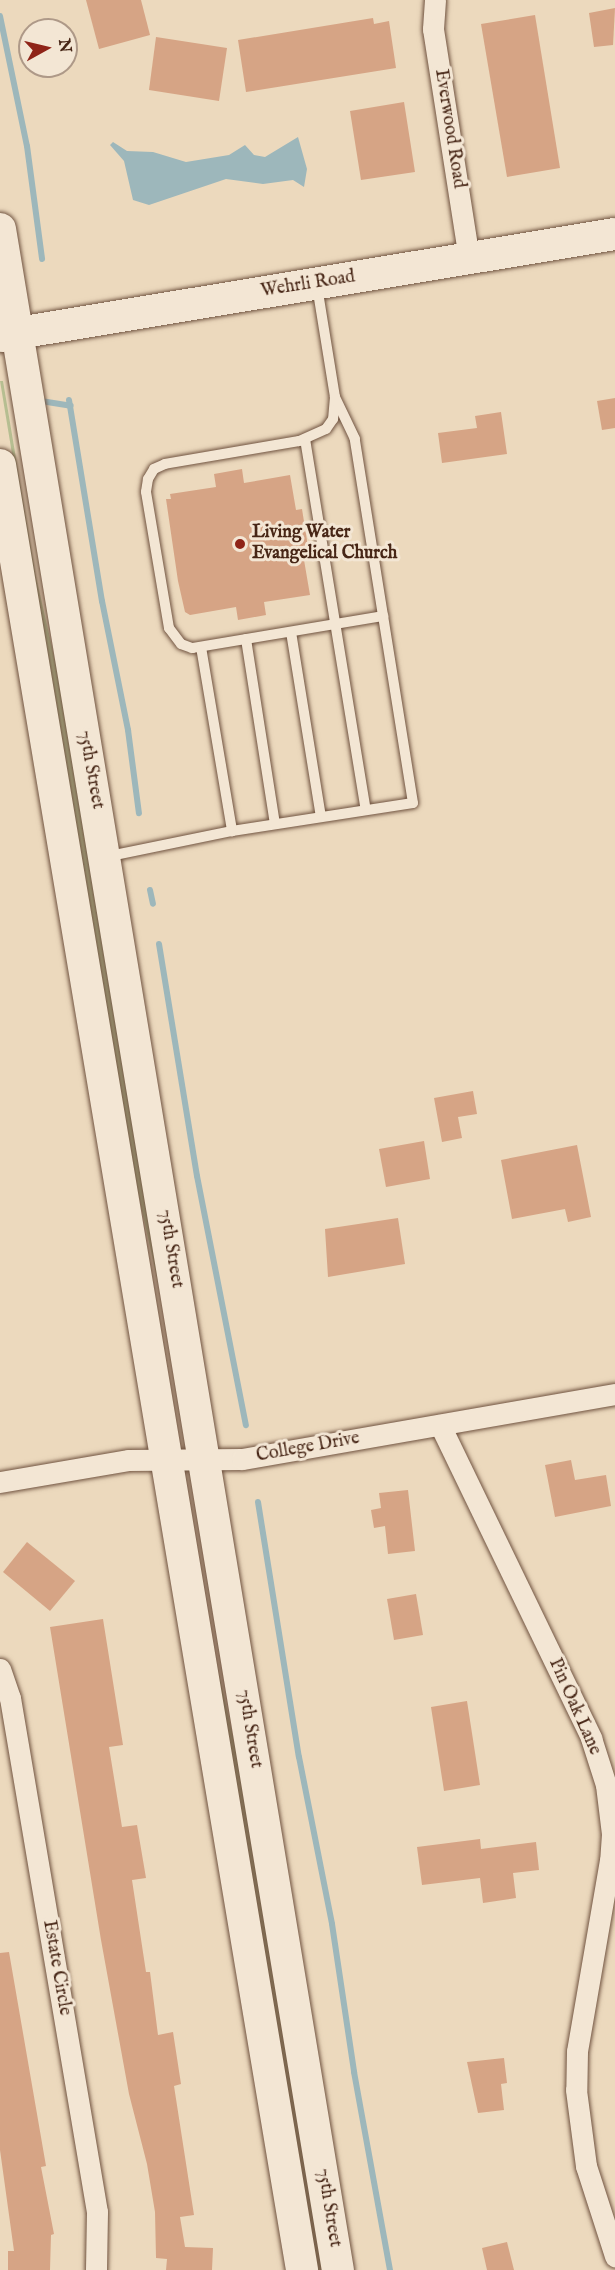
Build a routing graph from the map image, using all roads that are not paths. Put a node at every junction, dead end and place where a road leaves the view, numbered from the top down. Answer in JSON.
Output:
{"nodes":[{"id":1,"x":435,"y":0,"type":"edge"},
{"id":2,"x":0,"y":229,"type":"edge"},
{"id":3,"x":615,"y":234,"type":"edge"},
{"id":4,"x":469,"y":258,"type":"junction"},
{"id":5,"x":316,"y":284,"type":"junction"},
{"id":6,"x":9,"y":334,"type":"edge"},
{"id":7,"x":335,"y":397,"type":"junction"},
{"id":8,"x":305,"y":439,"type":"junction"},
{"id":9,"x":0,"y":465,"type":"edge"},
{"id":10,"x":383,"y":616,"type":"junction"},
{"id":11,"x":336,"y":624,"type":"junction"},
{"id":12,"x":291,"y":632,"type":"junction"},
{"id":13,"x":246,"y":639,"type":"junction"},
{"id":14,"x":201,"y":647,"type":"junction"},
{"id":15,"x":366,"y":810,"type":"junction"},
{"id":16,"x":321,"y":817,"type":"junction"},
{"id":17,"x":275,"y":824,"type":"junction"},
{"id":18,"x":232,"y":831,"type":"junction"},
{"id":19,"x":105,"y":857,"type":"junction"},
{"id":20,"x":615,"y":1394,"type":"edge"},
{"id":21,"x":440,"y":1425,"type":"junction"},
{"id":22,"x":166,"y":1460,"type":"junction"},
{"id":23,"x":204,"y":1460,"type":"junction"},
{"id":24,"x":0,"y":1482,"type":"edge"},
{"id":25,"x":0,"y":1669,"type":"edge"},
{"id":26,"x":613,"y":1816,"type":"edge"},
{"id":27,"x":615,"y":2256,"type":"edge"},
{"id":28,"x":96,"y":2270,"type":"edge"},
{"id":29,"x":302,"y":2270,"type":"edge"},
{"id":30,"x":338,"y":2270,"type":"edge"}],
"edges":[{"from":1,"to":4,"type":"street","name":"Everwood Road"},
{"from":2,"to":6,"type":"main road","name":"75th Street"},
{"from":3,"to":4,"type":"main road","name":"Wehrli Road"},
{"from":4,"to":5,"type":"main road","name":"Wehrli Road"},
{"from":5,"to":6,"type":"main road","name":"Wehrli Road"},
{"from":5,"to":7,"type":"lane"},
{"from":6,"to":19,"type":"main road","name":"75th Street"},
{"from":7,"to":8,"type":"lane"},
{"from":7,"to":10,"type":"lane"},
{"from":8,"to":11,"type":"lane"},
{"from":8,"to":14,"type":"lane"},
{"from":9,"to":22,"type":"main road","name":"75th Street"},
{"from":10,"to":11,"type":"lane"},
{"from":10,"to":15,"type":"lane"},
{"from":11,"to":12,"type":"lane"},
{"from":11,"to":15,"type":"lane"},
{"from":12,"to":13,"type":"lane"},
{"from":12,"to":16,"type":"lane"},
{"from":13,"to":14,"type":"lane"},
{"from":13,"to":17,"type":"lane"},
{"from":14,"to":18,"type":"lane"},
{"from":15,"to":16,"type":"lane"},
{"from":16,"to":17,"type":"lane"},
{"from":17,"to":18,"type":"lane"},
{"from":18,"to":19,"type":"lane"},
{"from":19,"to":23,"type":"main road","name":"75th Street"},
{"from":20,"to":21,"type":"street","name":"College Drive"},
{"from":21,"to":23,"type":"street","name":"College Drive"},
{"from":21,"to":26,"type":"street","name":"Pin Oak Lane"},
{"from":22,"to":23,"type":"street","name":"College Drive"},
{"from":22,"to":24,"type":"street","name":"College Drive"},
{"from":22,"to":29,"type":"main road","name":"75th Street"},
{"from":23,"to":30,"type":"main road","name":"75th Street"},
{"from":25,"to":28,"type":"street","name":"Estate Circle"},
{"from":26,"to":27,"type":"street","name":"Pin Oak Lane"}]}
